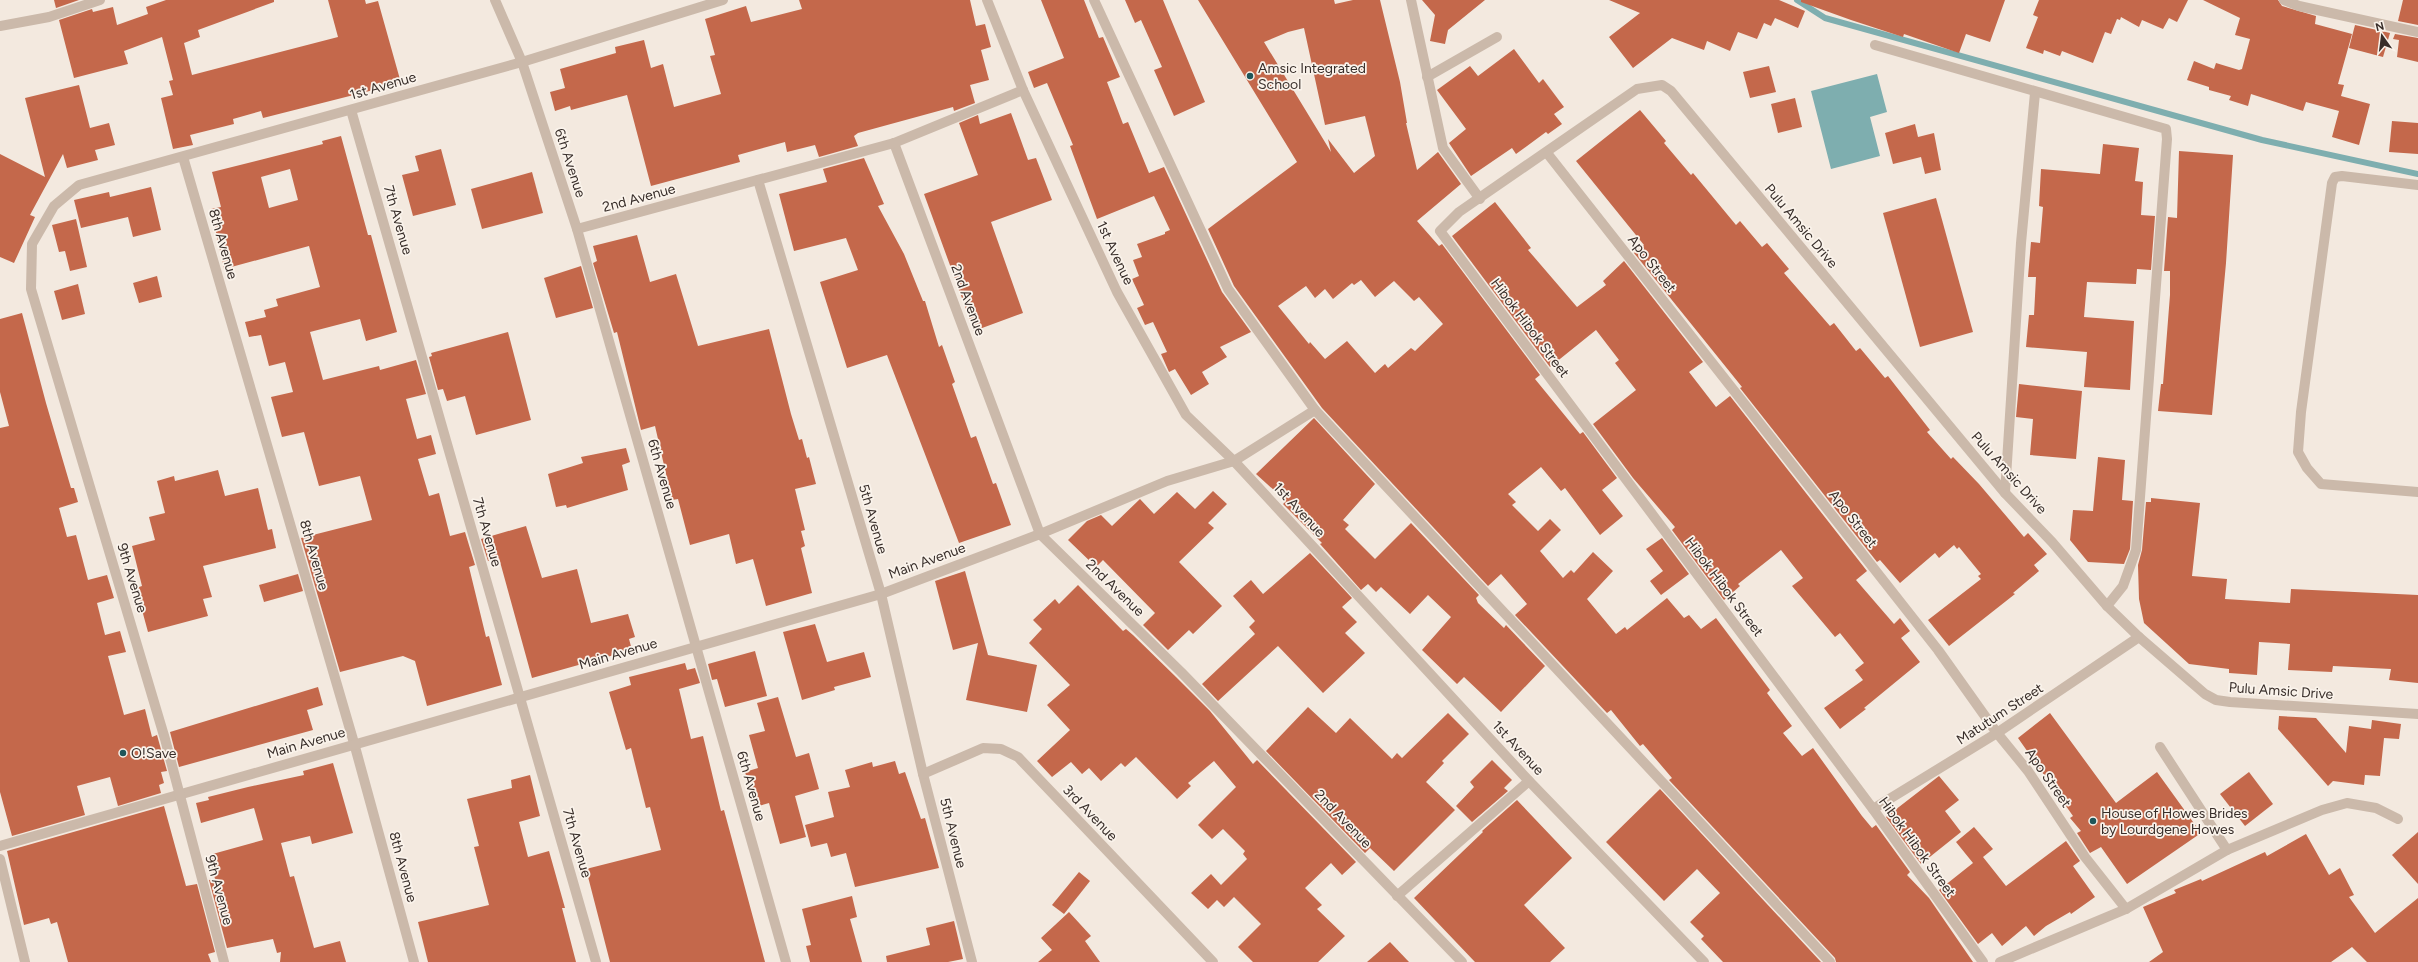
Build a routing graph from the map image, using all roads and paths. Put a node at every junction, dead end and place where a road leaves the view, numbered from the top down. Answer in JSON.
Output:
{"nodes":[{"id":1,"x":100,"y":0,"type":"edge"},
{"id":2,"x":495,"y":0,"type":"edge"},
{"id":3,"x":723,"y":0,"type":"edge"},
{"id":4,"x":987,"y":0,"type":"edge"},
{"id":5,"x":1094,"y":0,"type":"edge"},
{"id":6,"x":1411,"y":0,"type":"edge"},
{"id":7,"x":2284,"y":0,"type":"edge"},
{"id":8,"x":0,"y":26,"type":"edge"},
{"id":9,"x":2418,"y":32,"type":"edge"},
{"id":10,"x":1497,"y":37,"type":"dead end"},
{"id":11,"x":1875,"y":45,"type":"dead end"},
{"id":12,"x":522,"y":62,"type":"junction"},
{"id":13,"x":1427,"y":77,"type":"junction"},
{"id":14,"x":1023,"y":90,"type":"junction"},
{"id":15,"x":2035,"y":92,"type":"junction"},
{"id":16,"x":351,"y":110,"type":"junction"},
{"id":17,"x":894,"y":143,"type":"junction"},
{"id":18,"x":1547,"y":153,"type":"junction"},
{"id":19,"x":183,"y":157,"type":"junction"},
{"id":20,"x":758,"y":180,"type":"junction"},
{"id":21,"x":2418,"y":185,"type":"edge"},
{"id":22,"x":1480,"y":199,"type":"junction"},
{"id":23,"x":54,"y":206,"type":"joint"},
{"id":24,"x":577,"y":229,"type":"junction"},
{"id":25,"x":1315,"y":410,"type":"junction"},
{"id":26,"x":1234,"y":461,"type":"junction"},
{"id":27,"x":2418,"y":492,"type":"edge"},
{"id":28,"x":2005,"y":493,"type":"junction"},
{"id":29,"x":1040,"y":534,"type":"junction"},
{"id":30,"x":880,"y":594,"type":"junction"},
{"id":31,"x":2107,"y":606,"type":"junction"},
{"id":32,"x":2139,"y":637,"type":"junction"},
{"id":33,"x":697,"y":645,"type":"junction"},
{"id":34,"x":520,"y":697,"type":"junction"},
{"id":35,"x":2418,"y":714,"type":"edge"},
{"id":36,"x":1997,"y":733,"type":"junction"},
{"id":37,"x":354,"y":743,"type":"junction"},
{"id":38,"x":2160,"y":747,"type":"dead end"},
{"id":39,"x":923,"y":774,"type":"junction"},
{"id":40,"x":1529,"y":781,"type":"junction"},
{"id":41,"x":180,"y":795,"type":"junction"},
{"id":42,"x":1873,"y":809,"type":"junction"},
{"id":43,"x":2398,"y":819,"type":"dead end"},
{"id":44,"x":0,"y":846,"type":"edge"},
{"id":45,"x":2227,"y":850,"type":"junction"},
{"id":46,"x":0,"y":859,"type":"edge"},
{"id":47,"x":1397,"y":896,"type":"junction"},
{"id":48,"x":2126,"y":909,"type":"junction"},
{"id":49,"x":25,"y":962,"type":"edge"},
{"id":50,"x":224,"y":962,"type":"edge"},
{"id":51,"x":414,"y":962,"type":"edge"},
{"id":52,"x":596,"y":962,"type":"edge"},
{"id":53,"x":786,"y":962,"type":"edge"},
{"id":54,"x":972,"y":962,"type":"edge"},
{"id":55,"x":1213,"y":962,"type":"edge"},
{"id":56,"x":1462,"y":962,"type":"edge"},
{"id":57,"x":1704,"y":962,"type":"edge"},
{"id":58,"x":1830,"y":962,"type":"edge"},
{"id":59,"x":1983,"y":962,"type":"edge"},
{"id":60,"x":2000,"y":962,"type":"edge"}],
"edges":[{"from":1,"to":8,"type":"street"},
{"from":2,"to":12,"type":"street","name":"6th Avenue"},
{"from":3,"to":12,"type":"street","name":"1st Avenue"},
{"from":4,"to":14,"type":"street","name":"1st Avenue"},
{"from":5,"to":25,"type":"street"},
{"from":6,"to":13,"type":"street"},
{"from":7,"to":9,"type":"street"},
{"from":10,"to":13,"type":"street"},
{"from":11,"to":15,"type":"street"},
{"from":12,"to":16,"type":"street","name":"1st Avenue"},
{"from":12,"to":24,"type":"street","name":"6th Avenue"},
{"from":13,"to":22,"type":"street"},
{"from":14,"to":17,"type":"street","name":"2nd Avenue"},
{"from":14,"to":26,"type":"street","name":"1st Avenue"},
{"from":15,"to":28,"type":"street"},
{"from":15,"to":31,"type":"street"},
{"from":16,"to":19,"type":"street","name":"1st Avenue"},
{"from":16,"to":34,"type":"street","name":"7th Avenue"},
{"from":17,"to":20,"type":"street","name":"2nd Avenue"},
{"from":17,"to":29,"type":"street","name":"2nd Avenue"},
{"from":18,"to":22,"type":"street"},
{"from":18,"to":28,"type":"street","name":"Pulu Amsic Drive"},
{"from":18,"to":36,"type":"street","name":"Apo Street"},
{"from":19,"to":23,"type":"street","name":"1st Avenue"},
{"from":19,"to":37,"type":"street","name":"8th Avenue"},
{"from":20,"to":24,"type":"street","name":"2nd Avenue"},
{"from":20,"to":30,"type":"street","name":"5th Avenue"},
{"from":21,"to":27,"type":"street"},
{"from":22,"to":42,"type":"street","name":"Hibok Hibok Street"},
{"from":23,"to":41,"type":"street","name":"9th Avenue"},
{"from":24,"to":33,"type":"street","name":"6th Avenue"},
{"from":25,"to":26,"type":"street","name":"Main Avenue"},
{"from":25,"to":58,"type":"street"},
{"from":26,"to":29,"type":"street","name":"Main Avenue"},
{"from":26,"to":40,"type":"street","name":"1st Avenue"},
{"from":28,"to":31,"type":"street","name":"Pulu Amsic Drive"},
{"from":29,"to":30,"type":"street","name":"Main Avenue"},
{"from":29,"to":47,"type":"street","name":"2nd Avenue"},
{"from":30,"to":33,"type":"street","name":"Main Avenue"},
{"from":30,"to":39,"type":"street","name":"5th Avenue"},
{"from":31,"to":32,"type":"street","name":"Pulu Amsic Drive"},
{"from":32,"to":35,"type":"street","name":"Pulu Amsic Drive"},
{"from":32,"to":36,"type":"street","name":"Matutum Street"},
{"from":33,"to":34,"type":"street","name":"Main Avenue"},
{"from":33,"to":53,"type":"street","name":"6th Avenue"},
{"from":34,"to":37,"type":"street","name":"Main Avenue"},
{"from":34,"to":52,"type":"street","name":"7th Avenue"},
{"from":36,"to":42,"type":"street","name":"Matutum Street"},
{"from":36,"to":48,"type":"street","name":"Apo Street"},
{"from":37,"to":41,"type":"street","name":"Main Avenue"},
{"from":37,"to":51,"type":"street","name":"8th Avenue"},
{"from":38,"to":45,"type":"street"},
{"from":39,"to":54,"type":"street","name":"5th Avenue"},
{"from":39,"to":55,"type":"street","name":"3rd Avenue"},
{"from":40,"to":47,"type":"street"},
{"from":40,"to":57,"type":"street","name":"1st Avenue"},
{"from":41,"to":44,"type":"street","name":"Main Avenue"},
{"from":41,"to":50,"type":"street","name":"9th Avenue"},
{"from":42,"to":59,"type":"street","name":"Hibok Hibok Street"},
{"from":43,"to":45,"type":"street"},
{"from":45,"to":48,"type":"street"},
{"from":46,"to":49,"type":"street"},
{"from":47,"to":56,"type":"street","name":"2nd Avenue"},
{"from":48,"to":60,"type":"street"}]}
